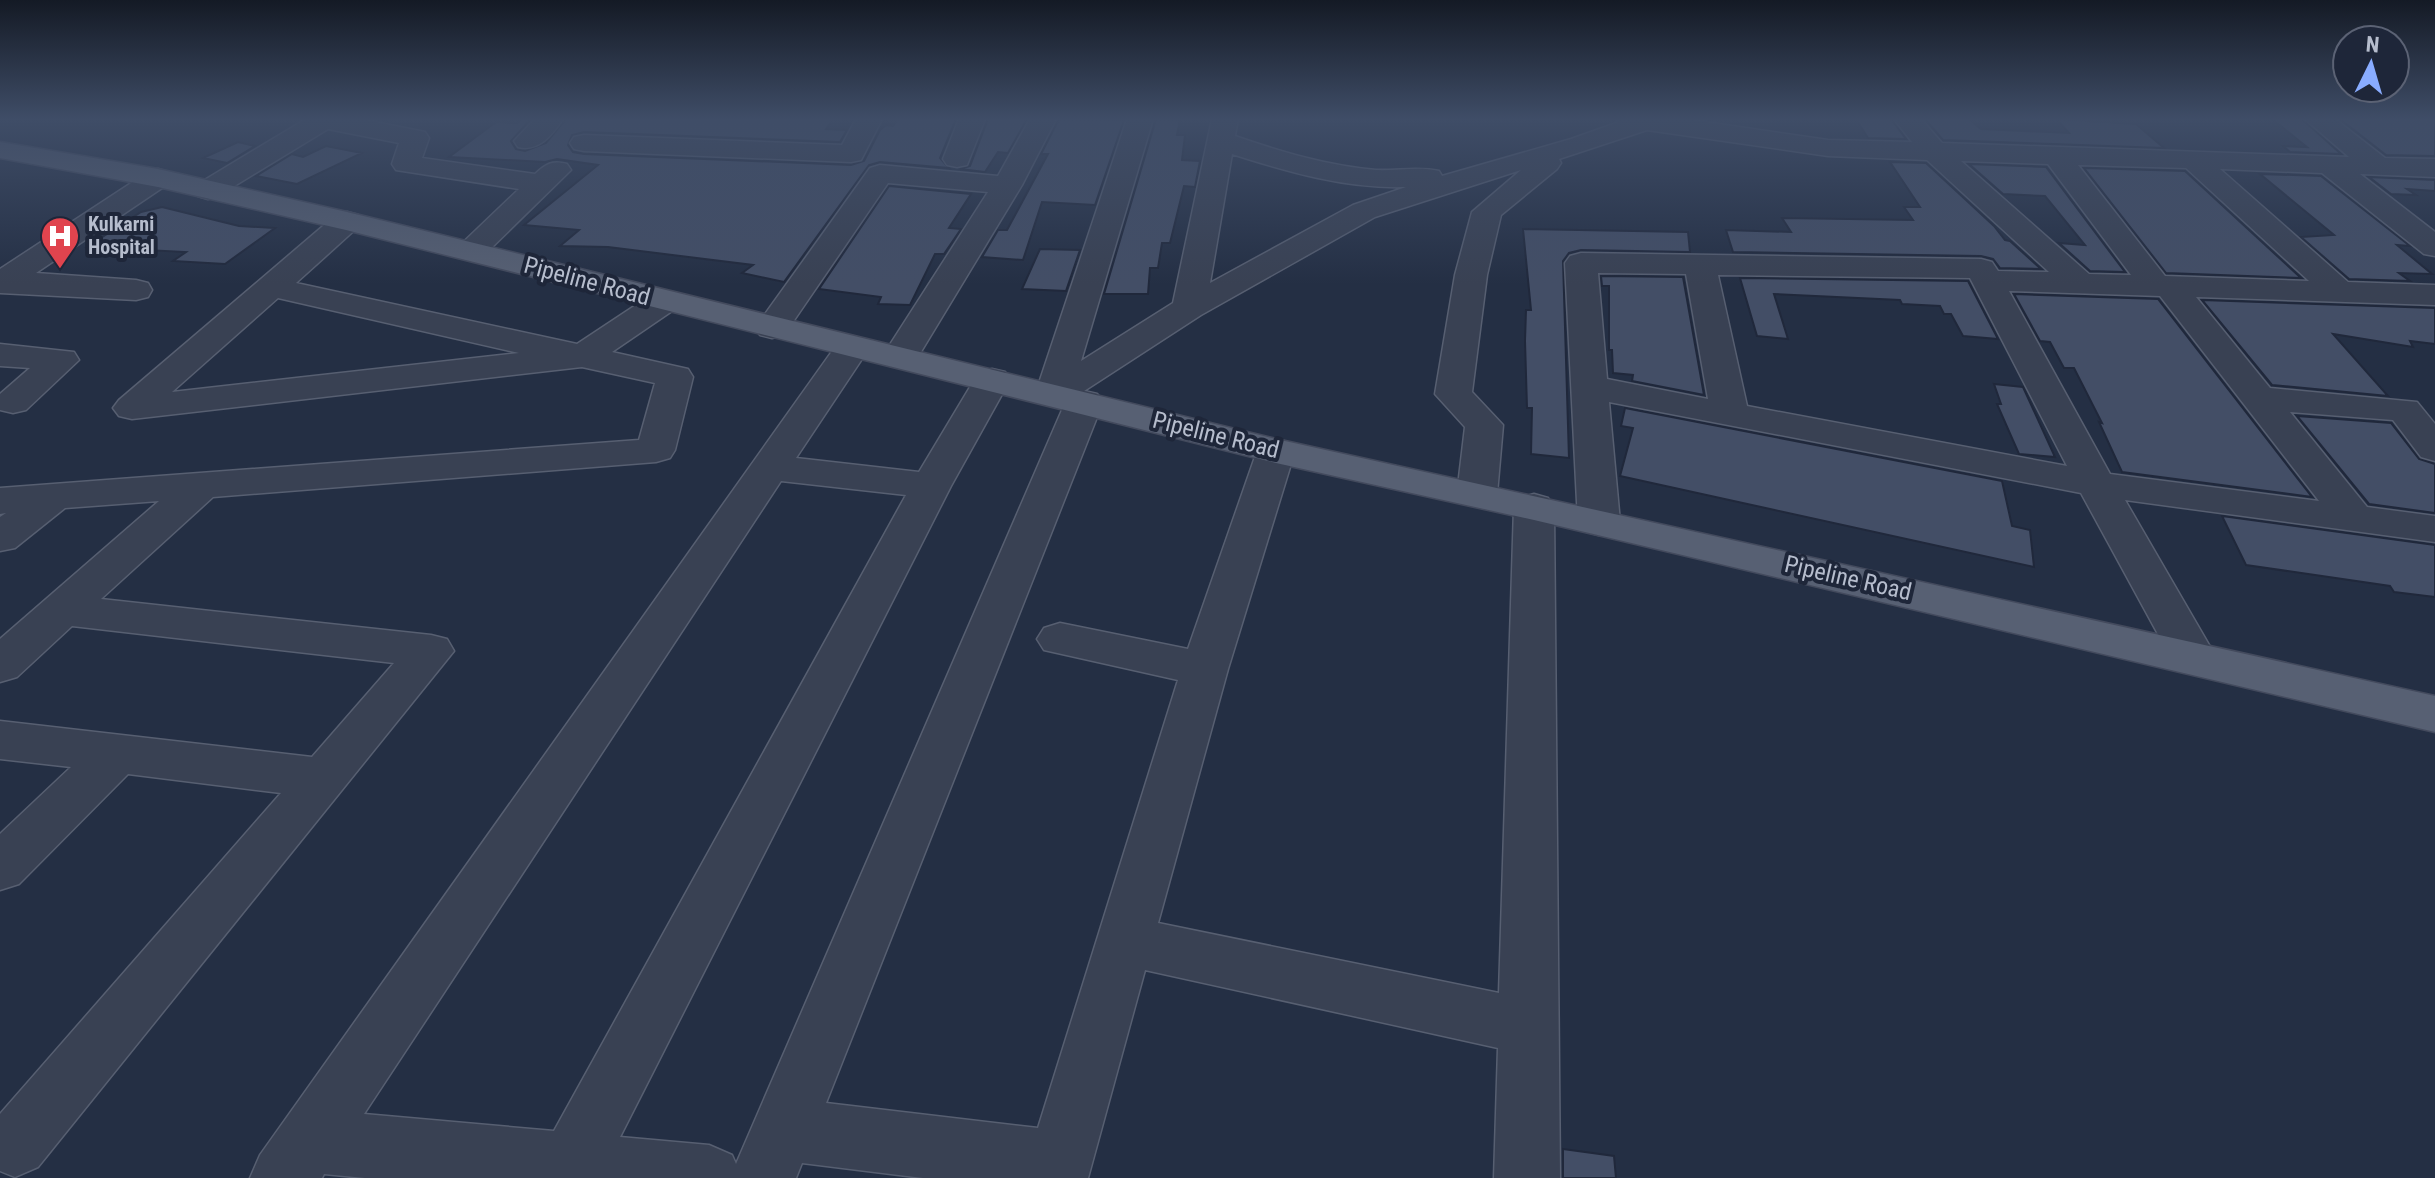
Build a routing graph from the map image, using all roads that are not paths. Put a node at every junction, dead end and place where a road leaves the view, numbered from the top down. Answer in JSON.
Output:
{"nodes":[{"id":1,"x":135,"y":174,"type":"edge"},
{"id":2,"x":235,"y":174,"type":"edge"},
{"id":3,"x":473,"y":174,"type":"edge"},
{"id":4,"x":552,"y":174,"type":"edge"},
{"id":5,"x":1013,"y":174,"type":"edge"},
{"id":6,"x":1126,"y":174,"type":"edge"},
{"id":7,"x":1214,"y":174,"type":"edge"},
{"id":8,"x":1302,"y":174,"type":"edge"},
{"id":9,"x":1351,"y":174,"type":"edge"},
{"id":10,"x":1454,"y":174,"type":"edge"},
{"id":11,"x":1476,"y":174,"type":"edge"},
{"id":12,"x":1534,"y":174,"type":"edge"},
{"id":13,"x":1959,"y":174,"type":"edge"},
{"id":14,"x":2080,"y":174,"type":"edge"},
{"id":15,"x":2209,"y":174,"type":"edge"},
{"id":16,"x":2342,"y":174,"type":"edge"},
{"id":17,"x":158,"y":178,"type":"junction"},
{"id":18,"x":541,"y":184,"type":"junction"},
{"id":19,"x":1007,"y":185,"type":"junction"},
{"id":20,"x":208,"y":190,"type":"junction"},
{"id":21,"x":1364,"y":211,"type":"junction"},
{"id":22,"x":347,"y":221,"type":"junction"},
{"id":23,"x":2435,"y":247,"type":"edge"},
{"id":24,"x":471,"y":250,"type":"junction"},
{"id":25,"x":1700,"y":265,"type":"junction"},
{"id":26,"x":1987,"y":280,"type":"junction"},
{"id":27,"x":1,"y":282,"type":"edge"},
{"id":28,"x":2080,"y":283,"type":"junction"},
{"id":29,"x":2163,"y":286,"type":"junction"},
{"id":30,"x":271,"y":287,"type":"junction"},
{"id":31,"x":136,"y":290,"type":"dead end"},
{"id":32,"x":2340,"y":292,"type":"junction"},
{"id":33,"x":2435,"y":295,"type":"edge"},
{"id":34,"x":663,"y":302,"type":"junction"},
{"id":35,"x":1189,"y":308,"type":"junction"},
{"id":36,"x":772,"y":328,"type":"junction"},
{"id":37,"x":852,"y":347,"type":"junction"},
{"id":38,"x":0,"y":355,"type":"edge"},
{"id":39,"x":583,"y":356,"type":"junction"},
{"id":40,"x":900,"y":357,"type":"junction"},
{"id":41,"x":992,"y":380,"type":"junction"},
{"id":42,"x":1589,"y":387,"type":"junction"},
{"id":43,"x":1069,"y":398,"type":"junction"},
{"id":44,"x":2259,"y":398,"type":"junction"},
{"id":45,"x":13,"y":402,"type":"dead end"},
{"id":46,"x":1730,"y":414,"type":"junction"},
{"id":47,"x":2435,"y":449,"type":"edge"},
{"id":48,"x":1276,"y":451,"type":"junction"},
{"id":49,"x":767,"y":467,"type":"junction"},
{"id":50,"x":2096,"y":484,"type":"junction"},
{"id":51,"x":202,"y":485,"type":"junction"},
{"id":52,"x":931,"y":486,"type":"junction"},
{"id":53,"x":1477,"y":494,"type":"junction"},
{"id":54,"x":55,"y":496,"type":"junction"},
{"id":55,"x":0,"y":501,"type":"edge"},
{"id":56,"x":1534,"y":507,"type":"junction"},
{"id":57,"x":2355,"y":519,"type":"junction"},
{"id":58,"x":1599,"y":522,"type":"junction"},
{"id":59,"x":2435,"y":529,"type":"edge"},
{"id":60,"x":0,"y":538,"type":"edge"},
{"id":61,"x":62,"y":610,"type":"junction"},
{"id":62,"x":1060,"y":639,"type":"dead end"},
{"id":63,"x":2193,"y":657,"type":"junction"},
{"id":64,"x":0,"y":665,"type":"edge"},
{"id":65,"x":1205,"y":669,"type":"junction"},
{"id":66,"x":2435,"y":714,"type":"edge"},
{"id":67,"x":0,"y":740,"type":"edge"},
{"id":68,"x":117,"y":754,"type":"junction"},
{"id":69,"x":324,"y":778,"type":"junction"},
{"id":70,"x":0,"y":868,"type":"edge"},
{"id":71,"x":1124,"y":941,"type":"junction"},
{"id":72,"x":1529,"y":1027,"type":"junction"},
{"id":73,"x":5,"y":1150,"type":"edge"},
{"id":74,"x":773,"y":1154,"type":"edge"},
{"id":75,"x":295,"y":1160,"type":"edge"},
{"id":76,"x":571,"y":1165,"type":"junction"},
{"id":77,"x":1057,"y":1171,"type":"edge"},
{"id":78,"x":709,"y":1178,"type":"edge"},
{"id":79,"x":1527,"y":1178,"type":"edge"}],
"edges":[{"from":1,"to":17,"type":"main road","name":"Pipeline Road"},
{"from":2,"to":20,"type":"street"},
{"from":3,"to":18,"type":"street"},
{"from":4,"to":18,"type":"street"},
{"from":5,"to":19,"type":"street"},
{"from":6,"to":43,"type":"street"},
{"from":7,"to":35,"type":"street"},
{"from":8,"to":21,"type":"street"},
{"from":9,"to":10,"type":"street"},
{"from":11,"to":21,"type":"street"},
{"from":12,"to":53,"type":"street"},
{"from":13,"to":28,"type":"street"},
{"from":14,"to":29,"type":"street"},
{"from":15,"to":32,"type":"street"},
{"from":16,"to":23,"type":"street"},
{"from":17,"to":20,"type":"main road","name":"Pipeline Road"},
{"from":17,"to":27,"type":"street"},
{"from":18,"to":24,"type":"street"},
{"from":19,"to":36,"type":"street"},
{"from":19,"to":40,"type":"street"},
{"from":20,"to":22,"type":"main road","name":"Pipeline Road"},
{"from":21,"to":35,"type":"street"},
{"from":22,"to":24,"type":"main road","name":"Pipeline Road"},
{"from":22,"to":30,"type":"street"},
{"from":24,"to":34,"type":"main road","name":"Pipeline Road"},
{"from":25,"to":26,"type":"street"},
{"from":25,"to":42,"type":"street"},
{"from":25,"to":46,"type":"street"},
{"from":26,"to":28,"type":"street"},
{"from":26,"to":50,"type":"street"},
{"from":27,"to":31,"type":"street"},
{"from":28,"to":29,"type":"street"},
{"from":29,"to":32,"type":"street"},
{"from":29,"to":44,"type":"street"},
{"from":30,"to":39,"type":"street"},
{"from":30,"to":39,"type":"street"},
{"from":32,"to":33,"type":"street"},
{"from":34,"to":36,"type":"main road","name":"Pipeline Road"},
{"from":34,"to":39,"type":"street"},
{"from":35,"to":43,"type":"street"},
{"from":36,"to":37,"type":"main road","name":"Pipeline Road"},
{"from":37,"to":40,"type":"main road","name":"Pipeline Road"},
{"from":37,"to":49,"type":"street"},
{"from":38,"to":45,"type":"street"},
{"from":39,"to":51,"type":"street"},
{"from":40,"to":41,"type":"main road","name":"Pipeline Road"},
{"from":41,"to":43,"type":"main road","name":"Pipeline Road"},
{"from":41,"to":52,"type":"street"},
{"from":42,"to":46,"type":"street"},
{"from":42,"to":58,"type":"street"},
{"from":43,"to":48,"type":"main road","name":"Pipeline Road"},
{"from":43,"to":74,"type":"street"},
{"from":44,"to":47,"type":"street"},
{"from":44,"to":57,"type":"street"},
{"from":46,"to":50,"type":"street"},
{"from":48,"to":53,"type":"main road","name":"Pipeline Road"},
{"from":48,"to":65,"type":"street"},
{"from":49,"to":52,"type":"street"},
{"from":49,"to":75,"type":"street"},
{"from":50,"to":57,"type":"street"},
{"from":50,"to":63,"type":"street"},
{"from":51,"to":54,"type":"street"},
{"from":51,"to":61,"type":"street"},
{"from":52,"to":76,"type":"street"},
{"from":53,"to":56,"type":"main road","name":"Pipeline Road"},
{"from":54,"to":55,"type":"street"},
{"from":54,"to":60,"type":"street"},
{"from":56,"to":58,"type":"main road","name":"Pipeline Road"},
{"from":56,"to":72,"type":"street"},
{"from":57,"to":59,"type":"street"},
{"from":58,"to":63,"type":"main road","name":"Pipeline Road"},
{"from":61,"to":64,"type":"street"},
{"from":61,"to":69,"type":"street"},
{"from":62,"to":65,"type":"street"},
{"from":63,"to":66,"type":"main road","name":"Pipeline Road"},
{"from":65,"to":71,"type":"street"},
{"from":67,"to":68,"type":"street"},
{"from":68,"to":69,"type":"street"},
{"from":68,"to":70,"type":"street"},
{"from":69,"to":73,"type":"street"},
{"from":71,"to":72,"type":"street"},
{"from":71,"to":77,"type":"street"},
{"from":72,"to":79,"type":"street"},
{"from":74,"to":77,"type":"street"},
{"from":75,"to":76,"type":"street"},
{"from":76,"to":78,"type":"street"}]}
